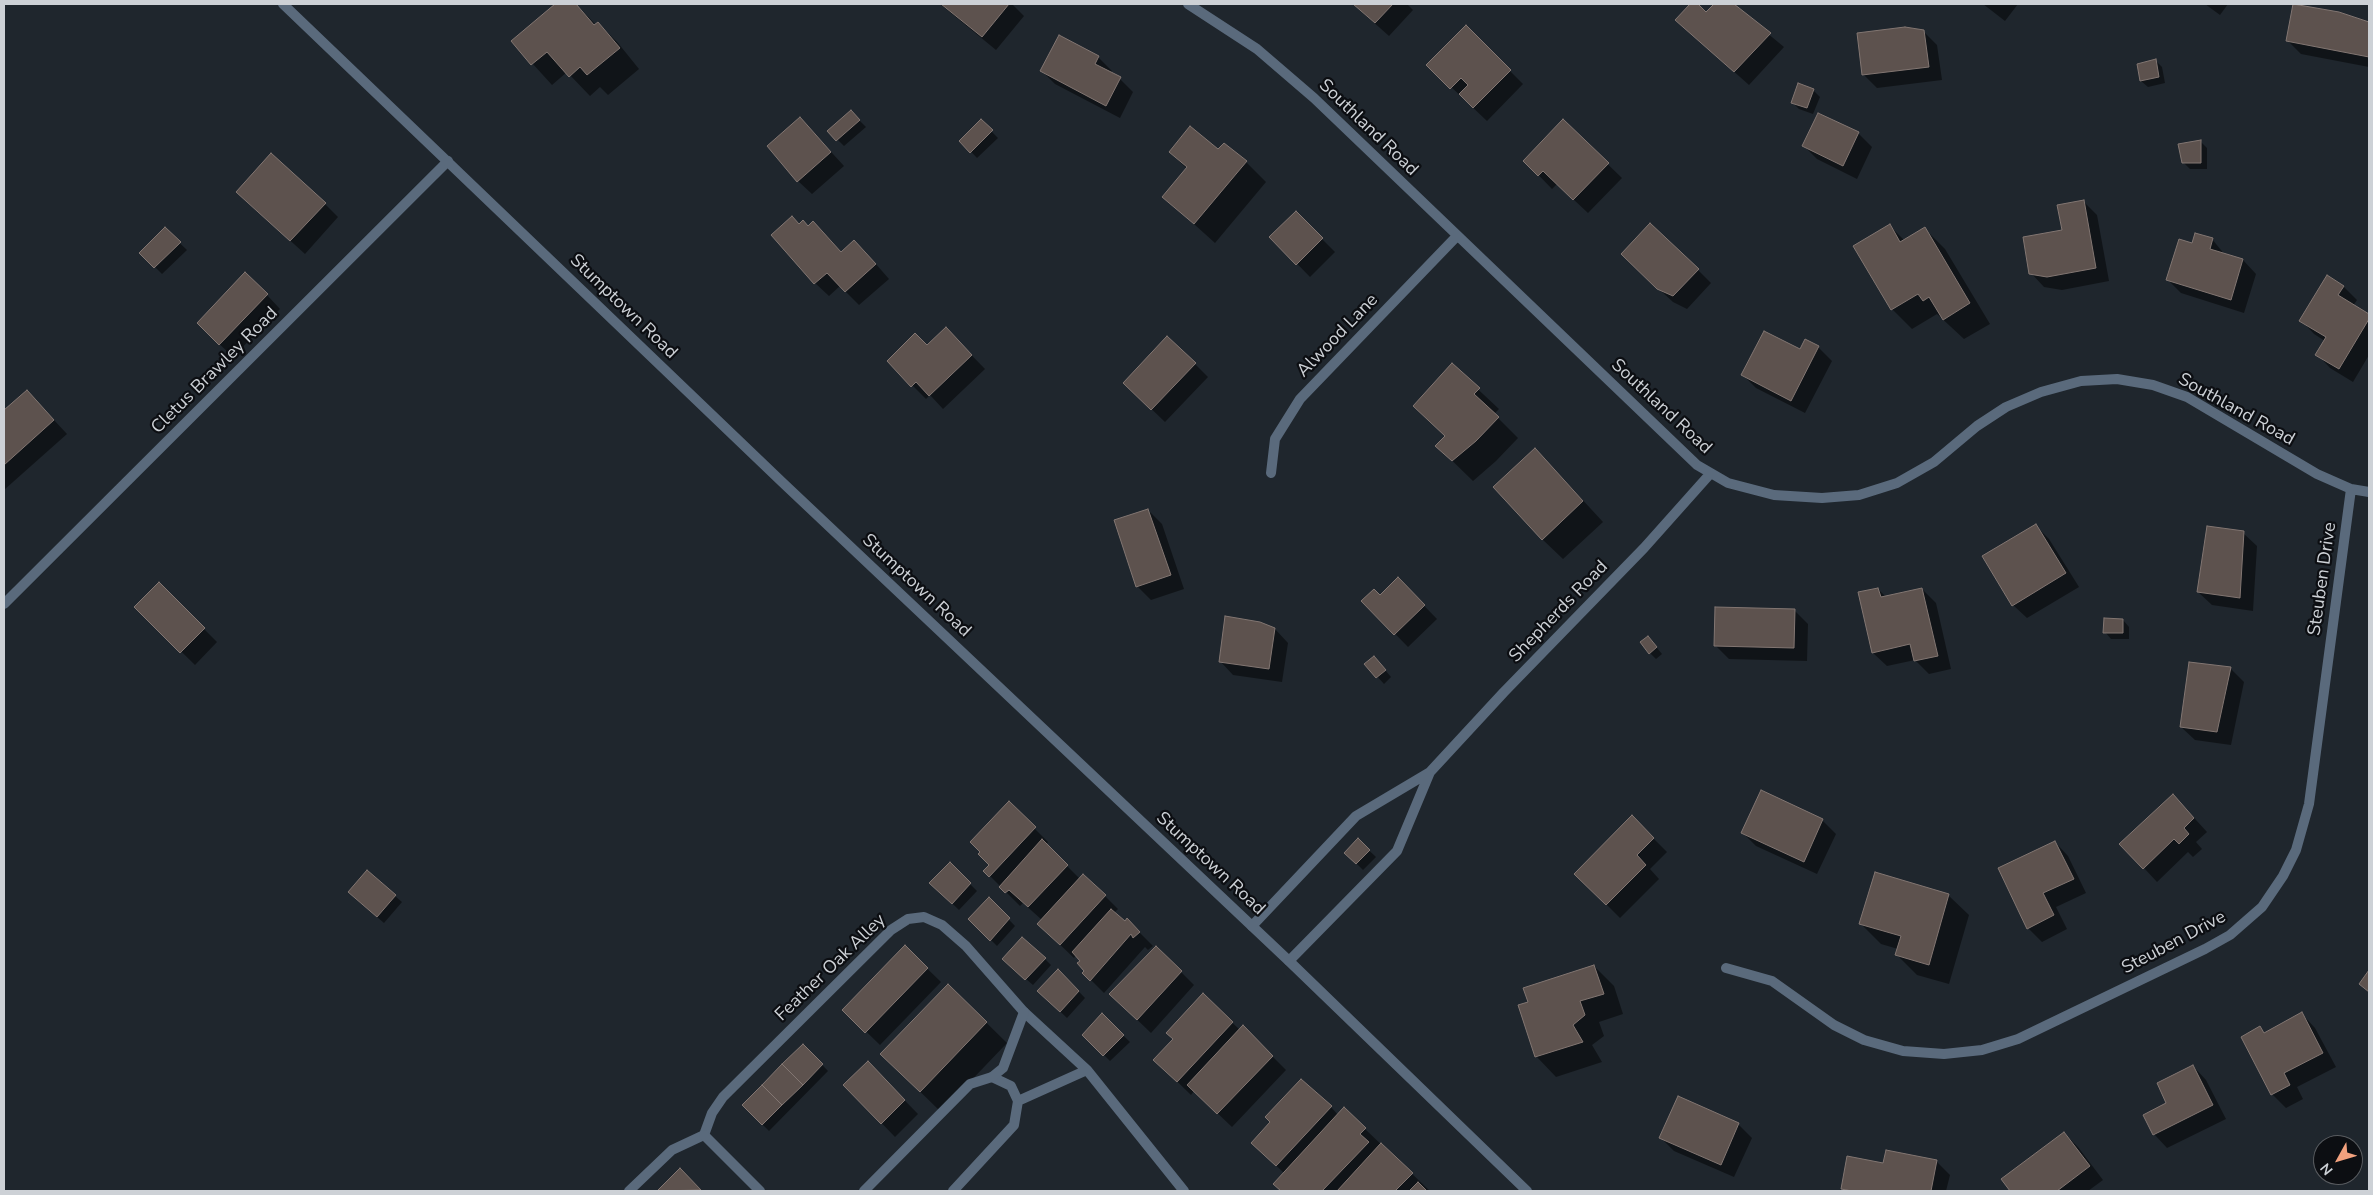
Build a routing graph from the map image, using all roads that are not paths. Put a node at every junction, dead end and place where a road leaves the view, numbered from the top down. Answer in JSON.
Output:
{"nodes":[{"id":1,"x":283,"y":4,"type":"edge"},
{"id":2,"x":1188,"y":4,"type":"edge"},
{"id":3,"x":448,"y":161,"type":"junction"},
{"id":4,"x":1457,"y":236,"type":"junction"},
{"id":5,"x":1271,"y":473,"type":"dead end"},
{"id":6,"x":1710,"y":474,"type":"junction"},
{"id":7,"x":2351,"y":488,"type":"junction"},
{"id":8,"x":2369,"y":492,"type":"edge"},
{"id":9,"x":4,"y":604,"type":"edge"},
{"id":10,"x":1430,"y":772,"type":"junction"},
{"id":11,"x":1252,"y":926,"type":"junction"},
{"id":12,"x":1290,"y":962,"type":"junction"},
{"id":13,"x":1726,"y":968,"type":"dead end"},
{"id":14,"x":1024,"y":1012,"type":"junction"},
{"id":15,"x":1087,"y":1070,"type":"junction"},
{"id":16,"x":992,"y":1077,"type":"junction"},
{"id":17,"x":1018,"y":1101,"type":"junction"},
{"id":18,"x":704,"y":1135,"type":"junction"},
{"id":19,"x":629,"y":1191,"type":"edge"},
{"id":20,"x":760,"y":1191,"type":"edge"},
{"id":21,"x":864,"y":1191,"type":"edge"},
{"id":22,"x":953,"y":1191,"type":"edge"},
{"id":23,"x":1184,"y":1191,"type":"edge"},
{"id":24,"x":1527,"y":1191,"type":"edge"}],
"edges":[{"from":1,"to":3,"type":"street","name":"Stumptown Road"},
{"from":2,"to":4,"type":"street","name":"Southland Road"},
{"from":3,"to":9,"type":"street","name":"Cletus Brawley Road"},
{"from":3,"to":11,"type":"street","name":"Stumptown Road"},
{"from":4,"to":5,"type":"street","name":"Alwood Lane"},
{"from":4,"to":6,"type":"street","name":"Southland Road"},
{"from":6,"to":7,"type":"street","name":"Southland Road"},
{"from":6,"to":10,"type":"street","name":"Shepherds Road"},
{"from":7,"to":8,"type":"street","name":"Southland Road"},
{"from":7,"to":13,"type":"street","name":"Steuben Drive"},
{"from":10,"to":11,"type":"street","name":"Shepherds Road"},
{"from":10,"to":12,"type":"street","name":"Shepherds Road"},
{"from":11,"to":12,"type":"street","name":"Stumptown Road"},
{"from":12,"to":24,"type":"street","name":"Stumptown Road"},
{"from":14,"to":15,"type":"street","name":"Feather Oak Alley"},
{"from":14,"to":16,"type":"street"},
{"from":14,"to":18,"type":"street","name":"Feather Oak Alley"},
{"from":15,"to":17,"type":"street"},
{"from":15,"to":23,"type":"street","name":"Feather Oak Alley"},
{"from":16,"to":17,"type":"street"},
{"from":16,"to":21,"type":"street"},
{"from":17,"to":22,"type":"street"},
{"from":18,"to":19,"type":"street"},
{"from":18,"to":20,"type":"street"}]}
